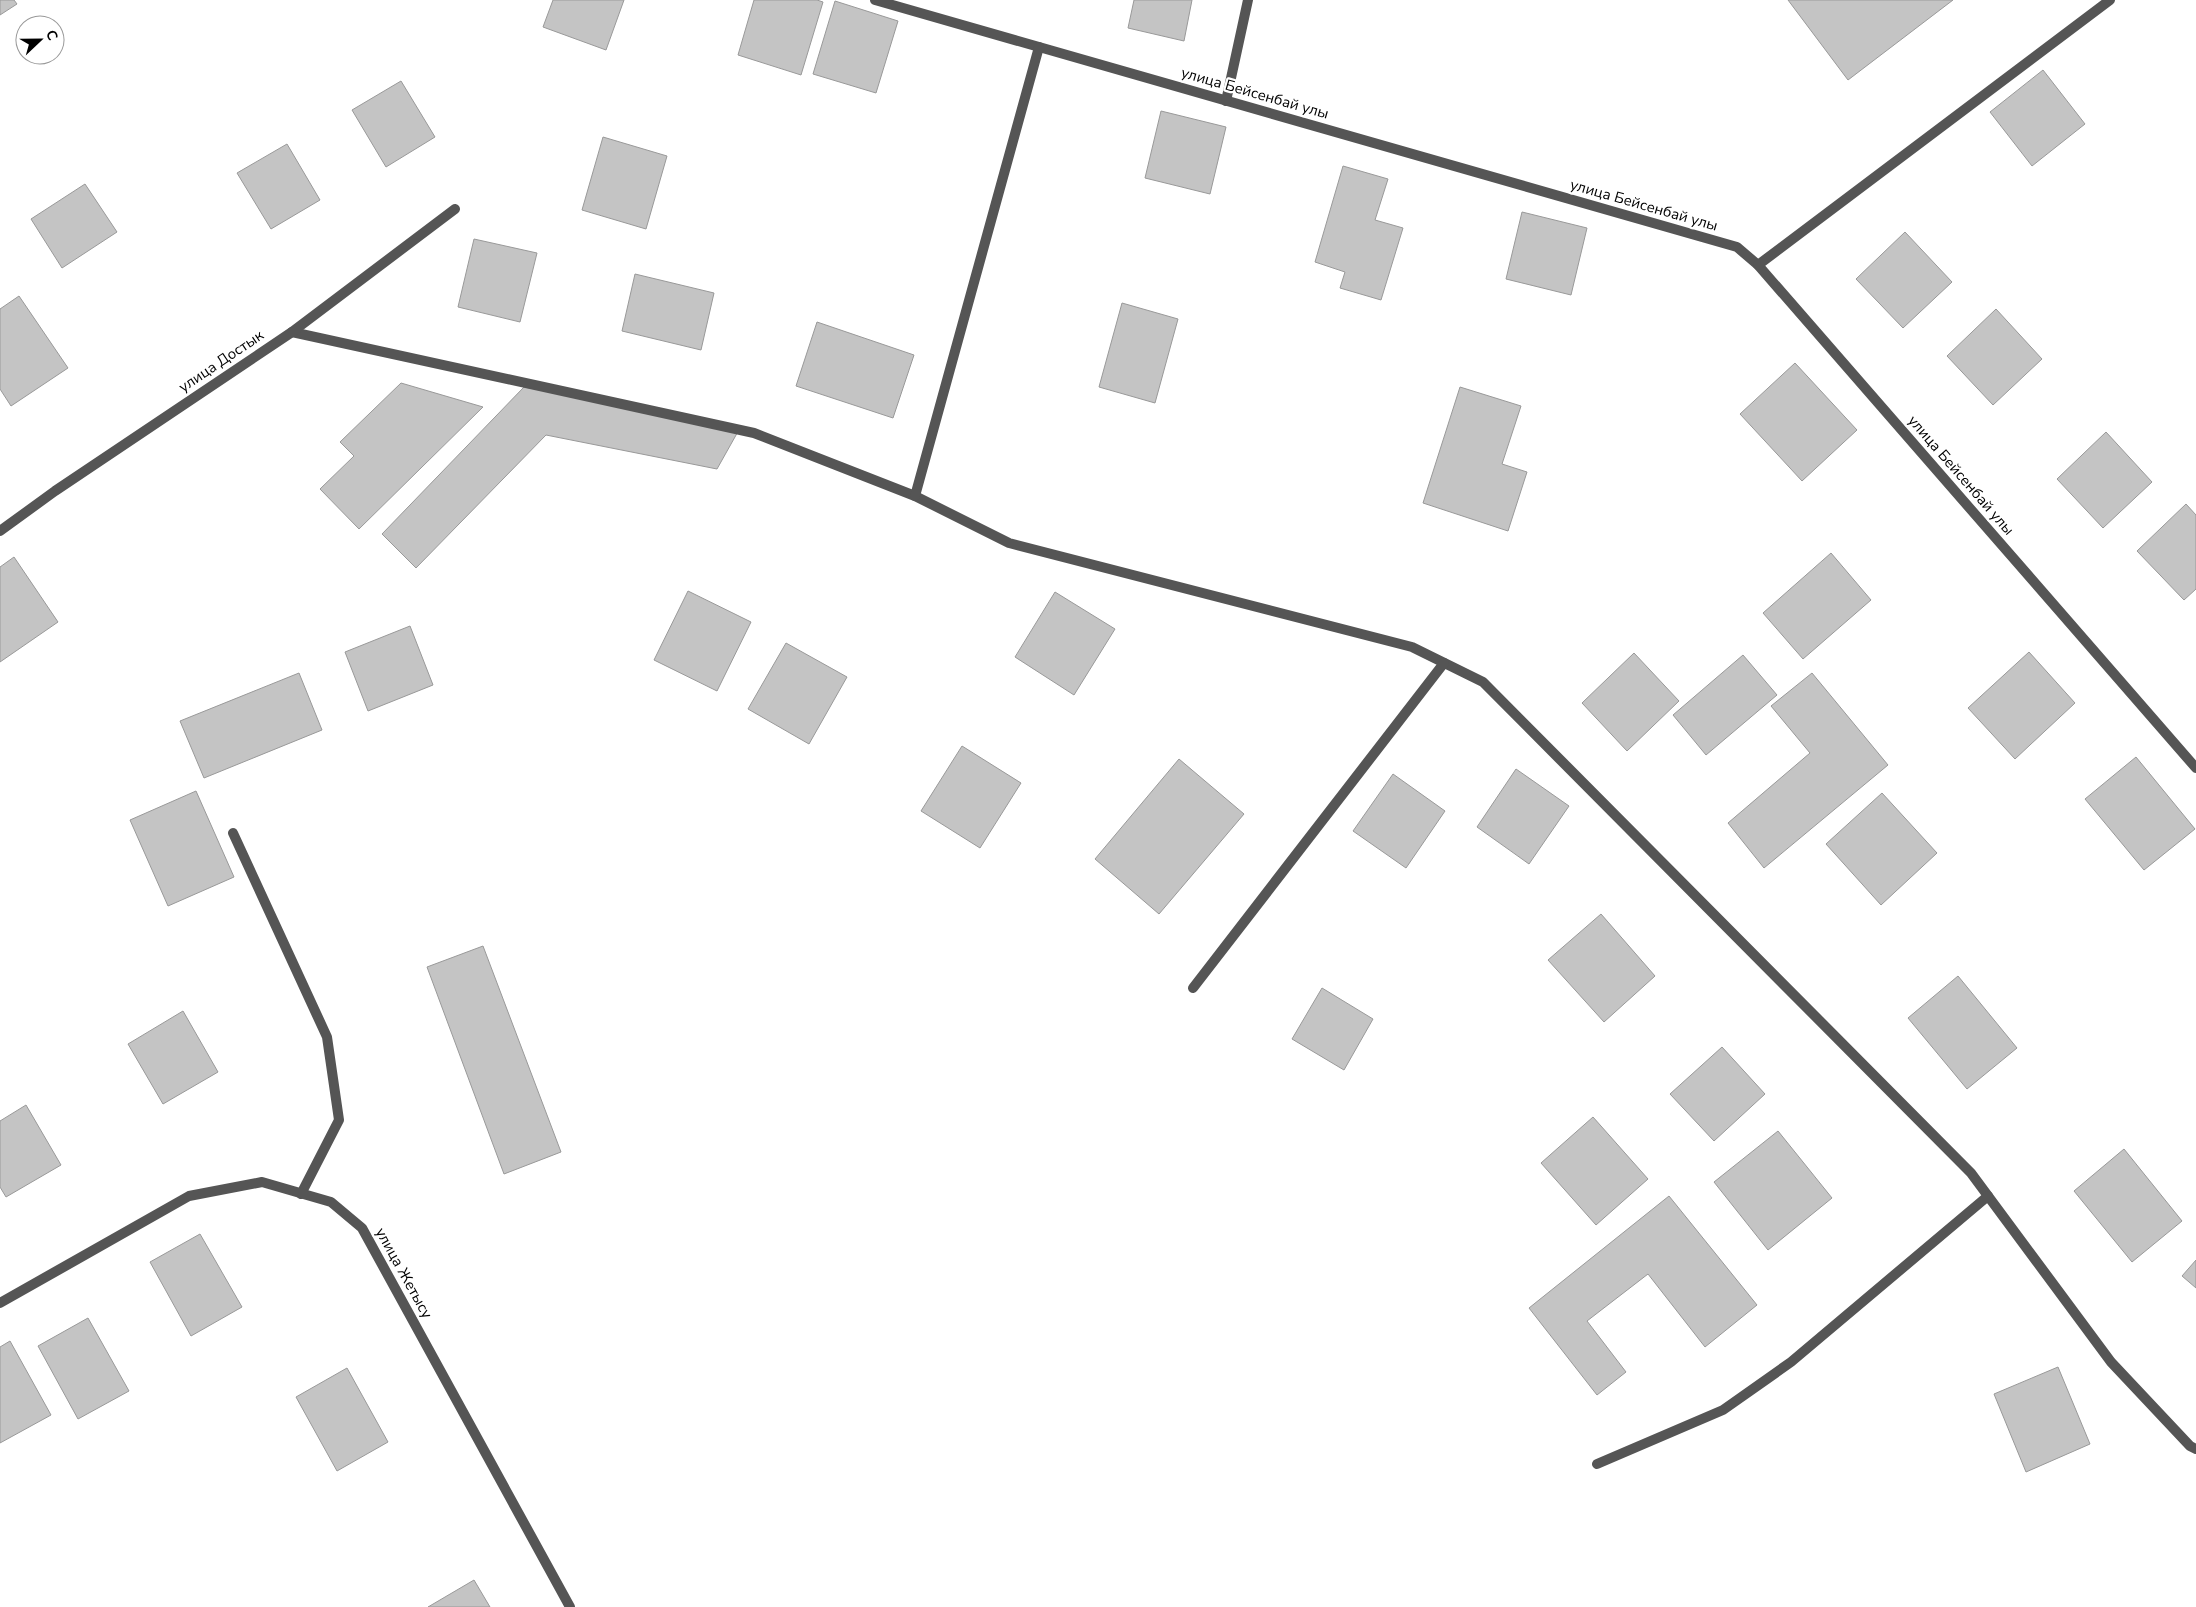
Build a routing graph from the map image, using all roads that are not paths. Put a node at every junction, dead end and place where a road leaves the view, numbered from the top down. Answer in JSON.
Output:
{"nodes":[{"id":1,"x":875,"y":0,"type":"edge"},
{"id":2,"x":1248,"y":0,"type":"edge"},
{"id":3,"x":2110,"y":0,"type":"edge"},
{"id":4,"x":1040,"y":47,"type":"junction"},
{"id":5,"x":1226,"y":101,"type":"junction"},
{"id":6,"x":454,"y":209,"type":"dead end"},
{"id":7,"x":1758,"y":265,"type":"junction"},
{"id":8,"x":292,"y":332,"type":"junction"},
{"id":9,"x":915,"y":496,"type":"junction"},
{"id":10,"x":0,"y":532,"type":"edge"},
{"id":11,"x":1444,"y":663,"type":"junction"},
{"id":12,"x":2196,"y":768,"type":"edge"},
{"id":13,"x":233,"y":833,"type":"dead end"},
{"id":14,"x":1193,"y":988,"type":"dead end"},
{"id":15,"x":301,"y":1194,"type":"junction"},
{"id":16,"x":1988,"y":1196,"type":"junction"},
{"id":17,"x":0,"y":1303,"type":"edge"},
{"id":18,"x":2196,"y":1449,"type":"edge"},
{"id":19,"x":1596,"y":1464,"type":"dead end"},
{"id":20,"x":570,"y":1607,"type":"edge"}],
"edges":[{"from":1,"to":4,"type":"street","name":"улица Бейсенбай улы"},
{"from":2,"to":5,"type":"street"},
{"from":3,"to":7,"type":"street"},
{"from":4,"to":5,"type":"street","name":"улица Бейсенбай улы"},
{"from":4,"to":9,"type":"street"},
{"from":5,"to":7,"type":"street","name":"улица Бейсенбай улы"},
{"from":6,"to":8,"type":"street","name":"улица Достык"},
{"from":7,"to":12,"type":"street","name":"улица Бейсенбай улы"},
{"from":8,"to":9,"type":"street"},
{"from":8,"to":10,"type":"street","name":"улица Достык"},
{"from":9,"to":11,"type":"street"},
{"from":11,"to":14,"type":"street"},
{"from":11,"to":16,"type":"street"},
{"from":13,"to":15,"type":"street"},
{"from":15,"to":17,"type":"street","name":"улица Жетысу"},
{"from":15,"to":20,"type":"street","name":"улица Жетысу"},
{"from":16,"to":18,"type":"street"},
{"from":16,"to":19,"type":"street"}]}
